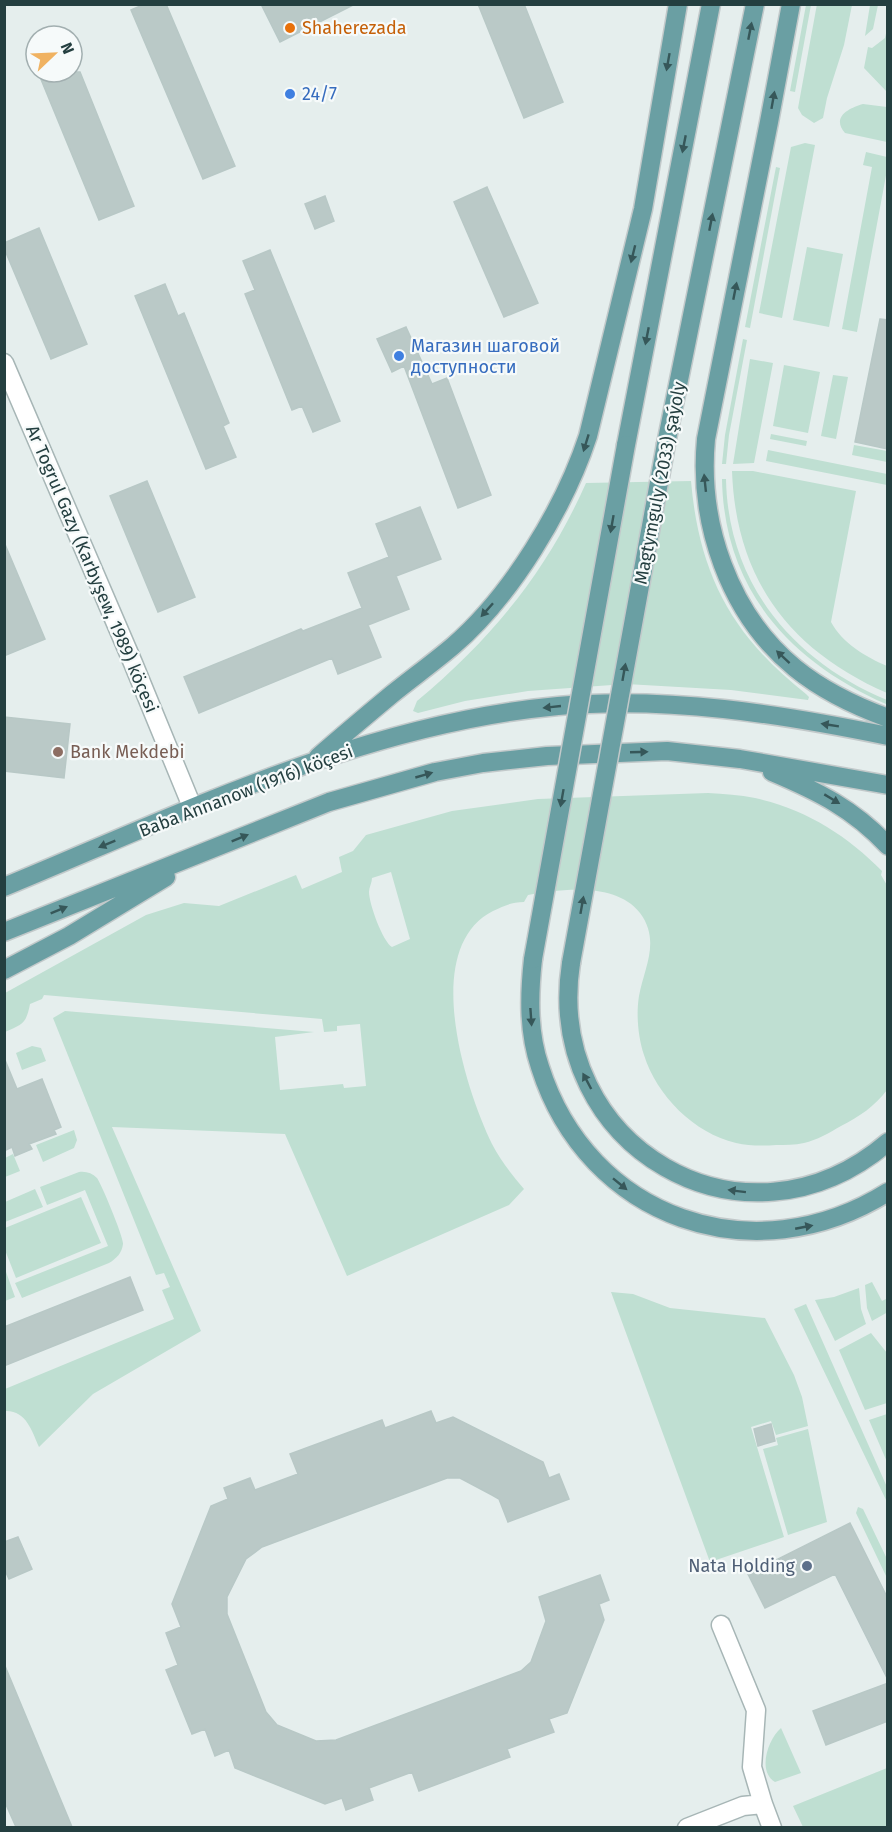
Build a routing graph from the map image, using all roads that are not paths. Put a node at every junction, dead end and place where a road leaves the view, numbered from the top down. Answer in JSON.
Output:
{"nodes":[{"id":1,"x":678,"y":4,"type":"edge"},
{"id":2,"x":711,"y":4,"type":"edge"},
{"id":3,"x":755,"y":4,"type":"edge"},
{"id":4,"x":790,"y":4,"type":"edge"},
{"id":5,"x":4,"y":363,"type":"edge"},
{"id":6,"x":888,"y":718,"type":"edge"},
{"id":7,"x":888,"y":736,"type":"edge"},
{"id":8,"x":740,"y":759,"type":"junction"},
{"id":9,"x":313,"y":761,"type":"junction"},
{"id":10,"x":888,"y":785,"type":"edge"},
{"id":11,"x":193,"y":809,"type":"junction"},
{"id":12,"x":888,"y":846,"type":"edge"},
{"id":13,"x":207,"y":851,"type":"junction"},
{"id":14,"x":4,"y":887,"type":"edge"},
{"id":15,"x":4,"y":932,"type":"edge"},
{"id":16,"x":4,"y":970,"type":"edge"},
{"id":17,"x":888,"y":1142,"type":"edge"},
{"id":18,"x":888,"y":1192,"type":"edge"},
{"id":19,"x":721,"y":1625,"type":"dead end"},
{"id":20,"x":763,"y":1804,"type":"junction"},
{"id":21,"x":687,"y":1827,"type":"edge"},
{"id":22,"x":772,"y":1827,"type":"edge"}],
"edges":[{"from":1,"to":9,"type":"main road","one_way":true},
{"from":2,"to":18,"type":"main road","one_way":true,"bridge":true},
{"from":17,"to":3,"type":"main road","name":"Magtymguly (2033) şaýoly","one_way":true,"bridge":true},
{"from":6,"to":4,"type":"main road","one_way":true},
{"from":5,"to":11,"type":"street","name":"Ar Togrul Gazy (Karbyşew, 1989) köçesi"},
{"from":7,"to":9,"type":"main road","name":"Baba Annanow (1916) köçesi","one_way":true},
{"from":8,"to":10,"type":"main road"},
{"from":8,"to":12,"type":"main road","one_way":true},
{"from":13,"to":8,"type":"main road","one_way":true},
{"from":9,"to":11,"type":"main road","name":"Baba Annanow (1916) köçesi"},
{"from":11,"to":14,"type":"main road","name":"Baba Annanow (1916) köçesi","one_way":true},
{"from":15,"to":13,"type":"main road","one_way":true},
{"from":13,"to":16,"type":"main road"},
{"from":19,"to":20,"type":"street"},
{"from":20,"to":21,"type":"street"},
{"from":20,"to":22,"type":"street"}]}
